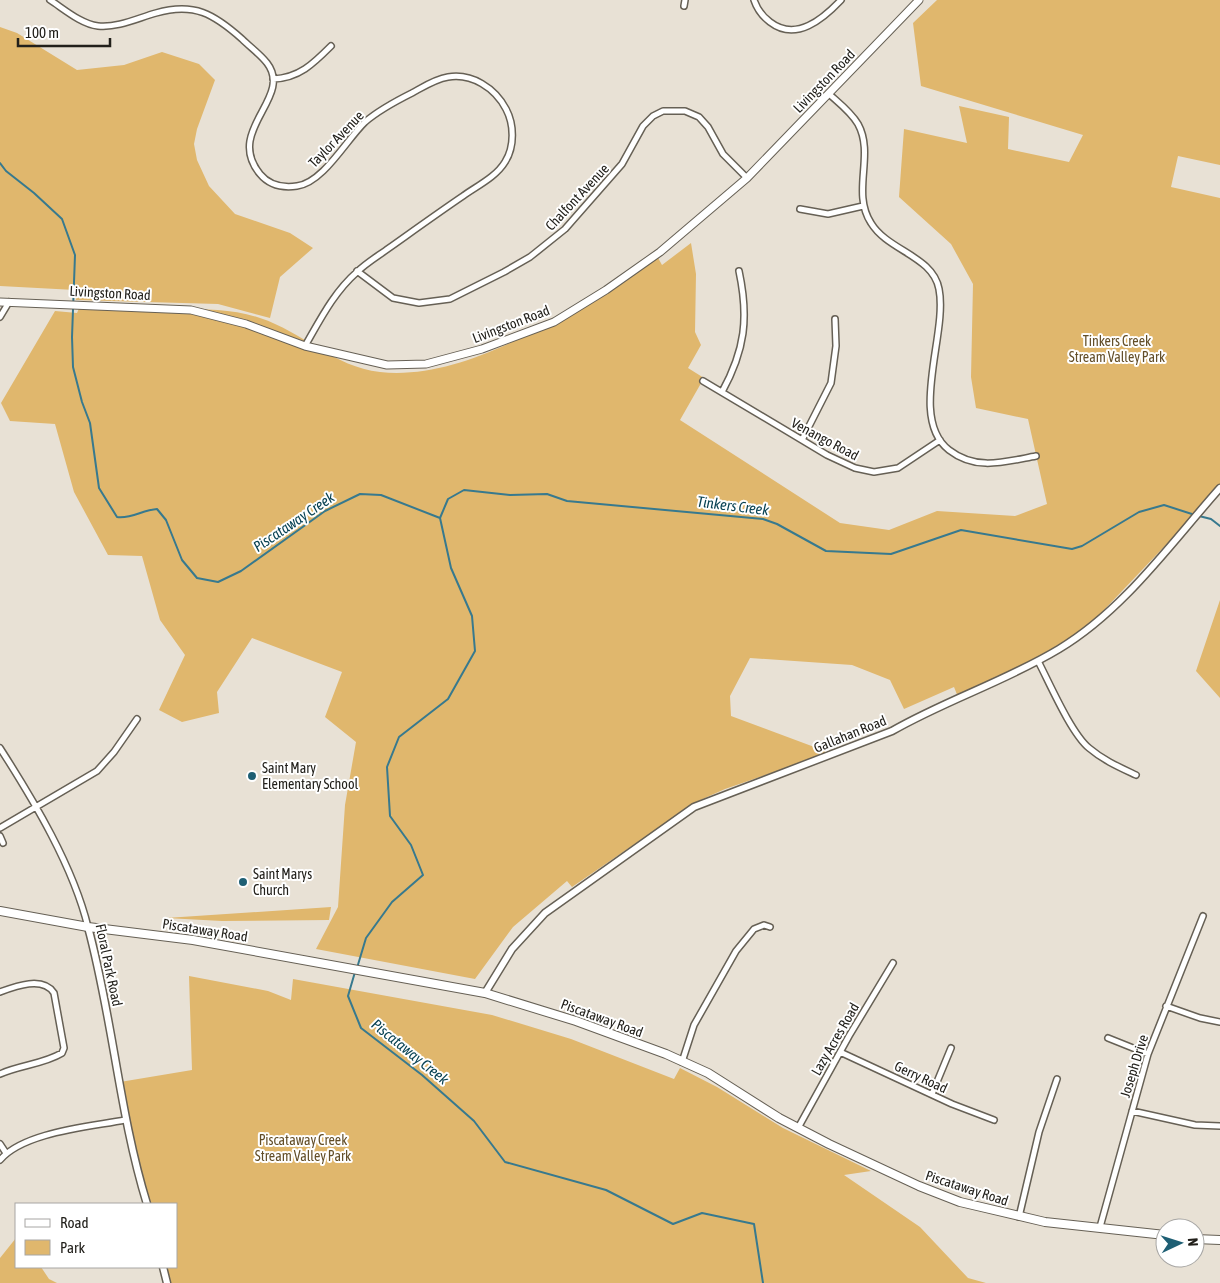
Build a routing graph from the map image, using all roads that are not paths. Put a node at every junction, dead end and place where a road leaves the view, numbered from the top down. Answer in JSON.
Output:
{"nodes":[{"id":1,"x":50,"y":0,"type":"edge"},
{"id":2,"x":754,"y":0,"type":"edge"},
{"id":3,"x":841,"y":0,"type":"edge"},
{"id":4,"x":915,"y":1,"type":"edge"},
{"id":5,"x":331,"y":46,"type":"dead end"},
{"id":6,"x":272,"y":79,"type":"junction"},
{"id":7,"x":829,"y":94,"type":"junction"},
{"id":8,"x":747,"y":178,"type":"junction"},
{"id":9,"x":863,"y":206,"type":"junction"},
{"id":10,"x":800,"y":210,"type":"dead end"},
{"id":11,"x":357,"y":271,"type":"junction"},
{"id":12,"x":739,"y":271,"type":"dead end"},
{"id":13,"x":0,"y":302,"type":"edge"},
{"id":14,"x":9,"y":302,"type":"junction"},
{"id":15,"x":0,"y":317,"type":"edge"},
{"id":16,"x":835,"y":319,"type":"dead end"},
{"id":17,"x":305,"y":346,"type":"junction"},
{"id":18,"x":703,"y":381,"type":"dead end"},
{"id":19,"x":722,"y":392,"type":"junction"},
{"id":20,"x":802,"y":440,"type":"junction"},
{"id":21,"x":940,"y":440,"type":"junction"},
{"id":22,"x":1036,"y":456,"type":"dead end"},
{"id":23,"x":1220,"y":488,"type":"edge"},
{"id":24,"x":1038,"y":661,"type":"junction"},
{"id":25,"x":137,"y":719,"type":"dead end"},
{"id":26,"x":0,"y":748,"type":"edge"},
{"id":27,"x":1136,"y":775,"type":"dead end"},
{"id":28,"x":36,"y":807,"type":"junction"},
{"id":29,"x":0,"y":828,"type":"edge"},
{"id":30,"x":0,"y":836,"type":"edge"},
{"id":31,"x":3,"y":843,"type":"dead end"},
{"id":32,"x":0,"y":911,"type":"edge"},
{"id":33,"x":1203,"y":916,"type":"dead end"},
{"id":34,"x":88,"y":927,"type":"junction"},
{"id":35,"x":770,"y":927,"type":"dead end"},
{"id":36,"x":893,"y":964,"type":"dead end"},
{"id":37,"x":0,"y":992,"type":"edge"},
{"id":38,"x":485,"y":993,"type":"junction"},
{"id":39,"x":1166,"y":1006,"type":"junction"},
{"id":40,"x":1220,"y":1022,"type":"edge"},
{"id":41,"x":1108,"y":1038,"type":"dead end"},
{"id":42,"x":951,"y":1048,"type":"dead end"},
{"id":43,"x":840,"y":1052,"type":"junction"},
{"id":44,"x":1148,"y":1054,"type":"junction"},
{"id":45,"x":682,"y":1062,"type":"junction"},
{"id":46,"x":0,"y":1074,"type":"edge"},
{"id":47,"x":1056,"y":1079,"type":"dead end"},
{"id":48,"x":932,"y":1094,"type":"junction"},
{"id":49,"x":1132,"y":1111,"type":"junction"},
{"id":50,"x":124,"y":1120,"type":"junction"},
{"id":51,"x":994,"y":1120,"type":"dead end"},
{"id":52,"x":1220,"y":1126,"type":"edge"},
{"id":53,"x":798,"y":1128,"type":"junction"},
{"id":54,"x":0,"y":1144,"type":"edge"},
{"id":55,"x":6,"y":1154,"type":"junction"},
{"id":56,"x":0,"y":1160,"type":"edge"},
{"id":57,"x":147,"y":1203,"type":"edge"},
{"id":58,"x":1019,"y":1217,"type":"junction"},
{"id":59,"x":1100,"y":1228,"type":"junction"},
{"id":60,"x":1155,"y":1234,"type":"edge"},
{"id":61,"x":1205,"y":1239,"type":"edge"},
{"id":62,"x":1220,"y":1240,"type":"edge"},
{"id":63,"x":163,"y":1268,"type":"edge"},
{"id":64,"x":167,"y":1283,"type":"edge"}],
"edges":[{"from":1,"to":6,"type":"street"},
{"from":2,"to":3,"type":"street"},
{"from":4,"to":7,"type":"main road","name":"Livingston Road"},
{"from":5,"to":6,"type":"street"},
{"from":6,"to":11,"type":"street","name":"Taylor Avenue"},
{"from":7,"to":8,"type":"main road","name":"Livingston Road"},
{"from":7,"to":9,"type":"street"},
{"from":8,"to":11,"type":"street","name":"Chalfont Avenue"},
{"from":8,"to":17,"type":"main road","name":"Livingston Road"},
{"from":9,"to":10,"type":"street"},
{"from":9,"to":21,"type":"street"},
{"from":11,"to":17,"type":"street","name":"Taylor Avenue"},
{"from":12,"to":19,"type":"street"},
{"from":13,"to":14,"type":"main road","name":"Livingston Road"},
{"from":14,"to":15,"type":"street"},
{"from":14,"to":17,"type":"main road","name":"Livingston Road"},
{"from":16,"to":20,"type":"street"},
{"from":18,"to":19,"type":"street","name":"Venango Road"},
{"from":19,"to":20,"type":"street","name":"Venango Road"},
{"from":20,"to":21,"type":"street","name":"Venango Road"},
{"from":21,"to":22,"type":"street"},
{"from":23,"to":24,"type":"street","name":"Gallahan Road"},
{"from":24,"to":27,"type":"street"},
{"from":24,"to":38,"type":"street","name":"Gallahan Road"},
{"from":25,"to":28,"type":"street"},
{"from":26,"to":28,"type":"street","name":"Floral Park Road"},
{"from":28,"to":29,"type":"street"},
{"from":28,"to":34,"type":"street","name":"Floral Park Road"},
{"from":30,"to":31,"type":"street"},
{"from":32,"to":34,"type":"main road","name":"Piscataway Road"},
{"from":33,"to":39,"type":"street","name":"Joseph Drive"},
{"from":34,"to":38,"type":"main road","name":"Piscataway Road"},
{"from":34,"to":50,"type":"street","name":"Floral Park Road"},
{"from":35,"to":45,"type":"street"},
{"from":36,"to":43,"type":"street","name":"Lazy Acres Road"},
{"from":37,"to":46,"type":"street"},
{"from":38,"to":45,"type":"main road","name":"Piscataway Road"},
{"from":39,"to":40,"type":"street"},
{"from":39,"to":44,"type":"street","name":"Joseph Drive"},
{"from":41,"to":44,"type":"street"},
{"from":42,"to":48,"type":"street"},
{"from":43,"to":48,"type":"street","name":"Gerry Road"},
{"from":43,"to":53,"type":"street","name":"Lazy Acres Road"},
{"from":44,"to":49,"type":"street","name":"Joseph Drive"},
{"from":45,"to":53,"type":"main road","name":"Piscataway Road"},
{"from":47,"to":58,"type":"street"},
{"from":48,"to":51,"type":"street","name":"Gerry Road"},
{"from":49,"to":52,"type":"street"},
{"from":49,"to":59,"type":"street","name":"Joseph Drive"},
{"from":50,"to":55,"type":"street"},
{"from":50,"to":57,"type":"street","name":"Floral Park Road"},
{"from":53,"to":58,"type":"main road","name":"Piscataway Road"},
{"from":54,"to":55,"type":"street"},
{"from":55,"to":56,"type":"street"},
{"from":58,"to":59,"type":"main road","name":"Piscataway Road"},
{"from":59,"to":60,"type":"main road","name":"Piscataway Road"},
{"from":61,"to":62,"type":"main road"},
{"from":63,"to":64,"type":"street"}]}
